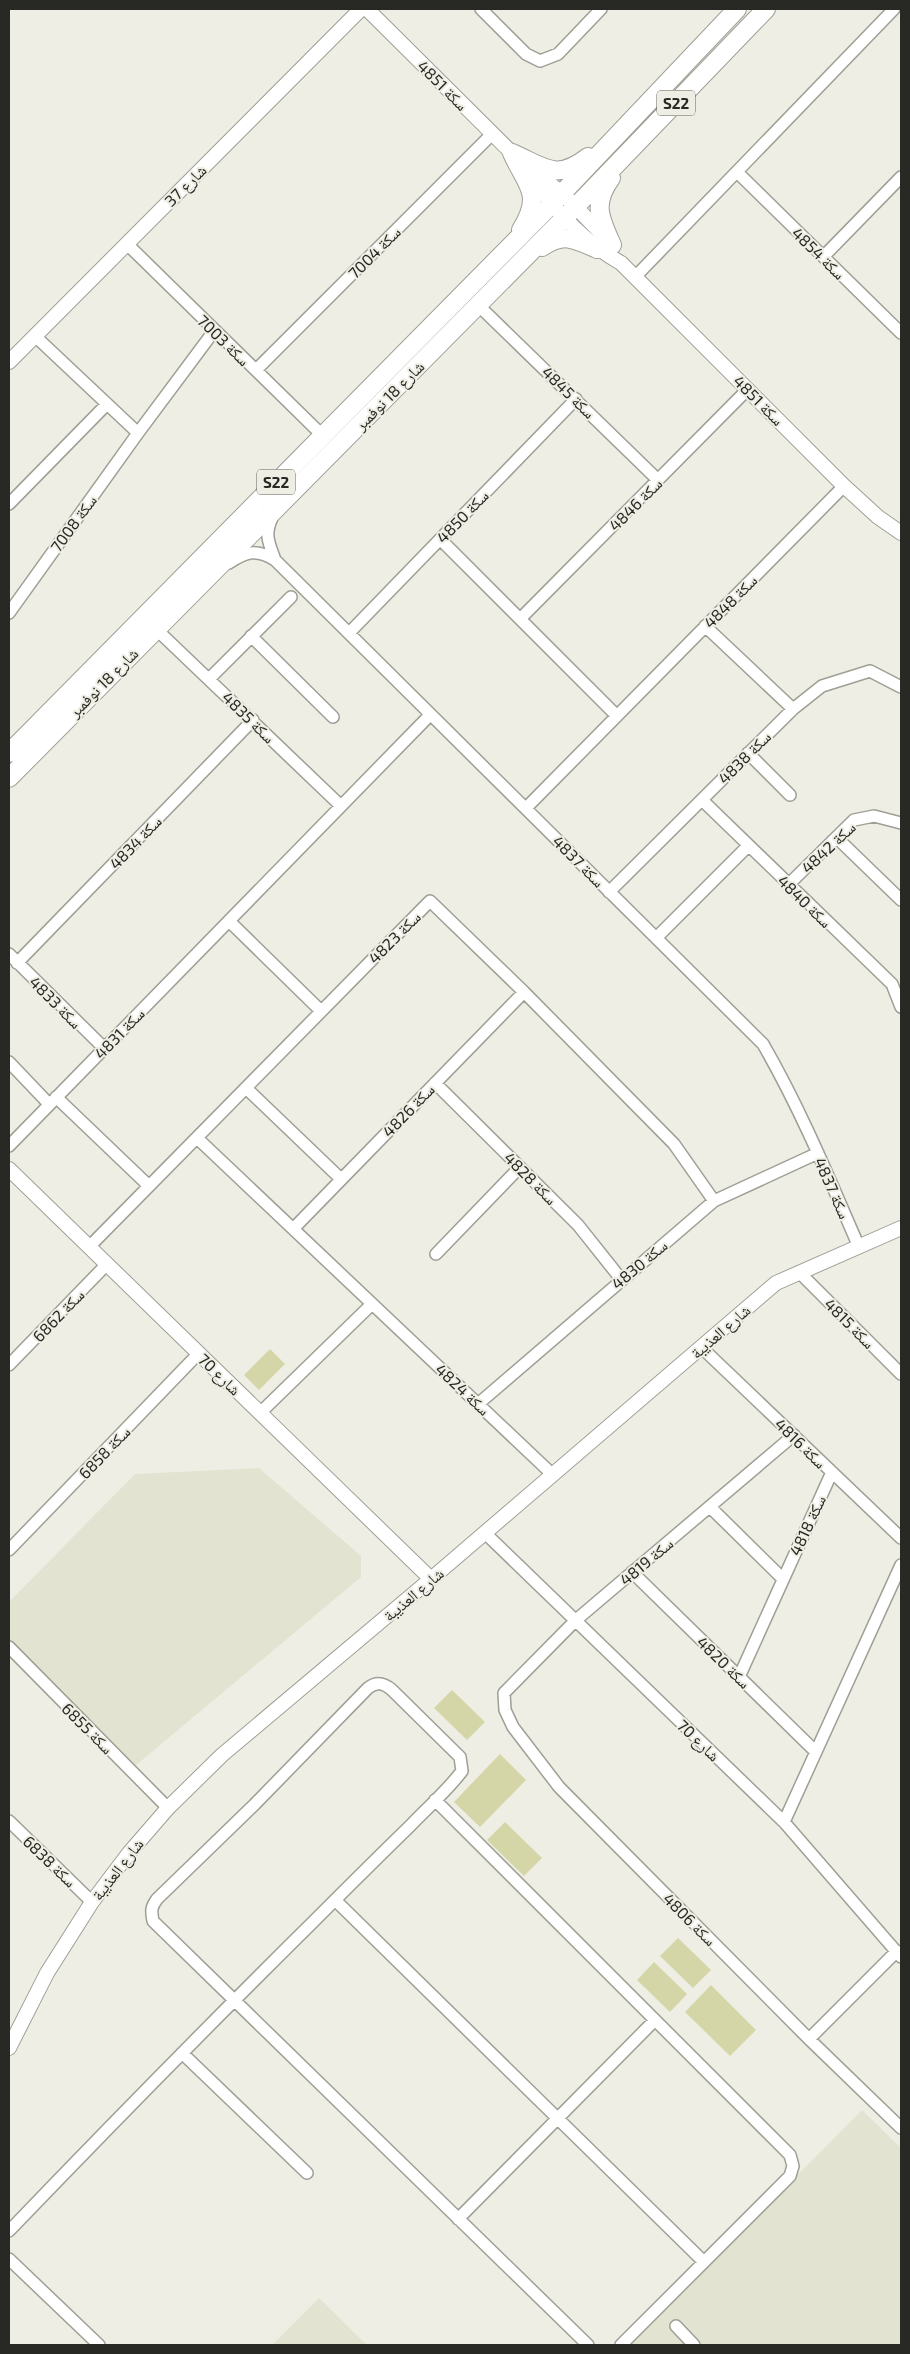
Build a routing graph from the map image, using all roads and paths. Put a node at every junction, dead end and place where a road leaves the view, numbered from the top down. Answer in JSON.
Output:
{"nodes":[{"id":1,"x":361,"y":9,"type":"edge"},
{"id":2,"x":367,"y":9,"type":"edge"},
{"id":3,"x":481,"y":9,"type":"edge"},
{"id":4,"x":601,"y":9,"type":"edge"},
{"id":5,"x":737,"y":9,"type":"edge"},
{"id":6,"x":766,"y":9,"type":"edge"},
{"id":7,"x":894,"y":9,"type":"edge"},
{"id":8,"x":492,"y":134,"type":"junction"},
{"id":9,"x":619,"y":135,"type":"junction"},
{"id":10,"x":636,"y":145,"type":"junction"},
{"id":11,"x":516,"y":157,"type":"junction"},
{"id":12,"x":737,"y":172,"type":"junction"},
{"id":13,"x":901,"y":177,"type":"edge"},
{"id":14,"x":556,"y":199,"type":"junction"},
{"id":15,"x":570,"y":212,"type":"junction"},
{"id":16,"x":514,"y":243,"type":"junction"},
{"id":17,"x":127,"y":244,"type":"junction"},
{"id":18,"x":604,"y":247,"type":"junction"},
{"id":19,"x":824,"y":256,"type":"junction"},
{"id":20,"x":511,"y":273,"type":"junction"},
{"id":21,"x":636,"y":276,"type":"junction"},
{"id":22,"x":478,"y":306,"type":"junction"},
{"id":23,"x":214,"y":331,"type":"junction"},
{"id":24,"x":901,"y":333,"type":"edge"},
{"id":25,"x":35,"y":336,"type":"junction"},
{"id":26,"x":9,"y":362,"type":"edge"},
{"id":27,"x":256,"y":370,"type":"junction"},
{"id":28,"x":748,"y":389,"type":"junction"},
{"id":29,"x":576,"y":399,"type":"junction"},
{"id":30,"x":107,"y":404,"type":"junction"},
{"id":31,"x":138,"y":433,"type":"junction"},
{"id":32,"x":323,"y":436,"type":"junction"},
{"id":33,"x":658,"y":480,"type":"junction"},
{"id":34,"x":844,"y":486,"type":"junction"},
{"id":35,"x":9,"y":504,"type":"edge"},
{"id":36,"x":277,"y":507,"type":"junction"},
{"id":37,"x":901,"y":533,"type":"edge"},
{"id":38,"x":440,"y":539,"type":"junction"},
{"id":39,"x":275,"y":560,"type":"junction"},
{"id":40,"x":214,"y":572,"type":"junction"},
{"id":41,"x":291,"y":596,"type":"dead end"},
{"id":42,"x":9,"y":613,"type":"edge"},
{"id":43,"x":521,"y":618,"type":"junction"},
{"id":44,"x":705,"y":626,"type":"junction"},
{"id":45,"x":156,"y":629,"type":"junction"},
{"id":46,"x":349,"y":633,"type":"junction"},
{"id":47,"x":251,"y":636,"type":"junction"},
{"id":48,"x":210,"y":679,"type":"junction"},
{"id":49,"x":901,"y":687,"type":"edge"},
{"id":50,"x":793,"y":708,"type":"junction"},
{"id":51,"x":430,"y":715,"type":"junction"},
{"id":52,"x":617,"y":716,"type":"junction"},
{"id":53,"x":333,"y":717,"type":"dead end"},
{"id":54,"x":253,"y":720,"type":"junction"},
{"id":55,"x":9,"y":752,"type":"edge"},
{"id":56,"x":748,"y":754,"type":"junction"},
{"id":57,"x":9,"y":778,"type":"edge"},
{"id":58,"x":790,"y":795,"type":"dead end"},
{"id":59,"x":702,"y":800,"type":"junction"},
{"id":60,"x":341,"y":806,"type":"junction"},
{"id":61,"x":526,"y":808,"type":"junction"},
{"id":62,"x":901,"y":822,"type":"edge"},
{"id":63,"x":837,"y":838,"type":"junction"},
{"id":64,"x":748,"y":846,"type":"junction"},
{"id":65,"x":788,"y":885,"type":"junction"},
{"id":66,"x":609,"y":892,"type":"junction"},
{"id":67,"x":901,"y":900,"type":"edge"},
{"id":68,"x":229,"y":921,"type":"junction"},
{"id":69,"x":656,"y":938,"type":"junction"},
{"id":70,"x":9,"y":954,"type":"edge"},
{"id":71,"x":18,"y":963,"type":"junction"},
{"id":72,"x":524,"y":992,"type":"junction"},
{"id":73,"x":901,"y":1007,"type":"edge"},
{"id":74,"x":321,"y":1011,"type":"junction"},
{"id":75,"x":104,"y":1048,"type":"junction"},
{"id":76,"x":9,"y":1062,"type":"edge"},
{"id":77,"x":435,"y":1083,"type":"junction"},
{"id":78,"x":246,"y":1088,"type":"junction"},
{"id":79,"x":53,"y":1101,"type":"junction"},
{"id":80,"x":197,"y":1138,"type":"junction"},
{"id":81,"x":9,"y":1146,"type":"edge"},
{"id":82,"x":818,"y":1154,"type":"junction"},
{"id":83,"x":520,"y":1167,"type":"junction"},
{"id":84,"x":9,"y":1169,"type":"edge"},
{"id":85,"x":341,"y":1179,"type":"junction"},
{"id":86,"x":149,"y":1186,"type":"junction"},
{"id":87,"x":714,"y":1201,"type":"junction"},
{"id":88,"x":901,"y":1228,"type":"edge"},
{"id":89,"x":293,"y":1229,"type":"junction"},
{"id":90,"x":89,"y":1247,"type":"junction"},
{"id":91,"x":859,"y":1247,"type":"junction"},
{"id":92,"x":436,"y":1254,"type":"dead end"},
{"id":93,"x":107,"y":1264,"type":"junction"},
{"id":94,"x":799,"y":1272,"type":"junction"},
{"id":95,"x":620,"y":1279,"type":"junction"},
{"id":96,"x":372,"y":1304,"type":"junction"},
{"id":97,"x":701,"y":1347,"type":"junction"},
{"id":98,"x":199,"y":1353,"type":"junction"},
{"id":99,"x":9,"y":1365,"type":"edge"},
{"id":100,"x":901,"y":1374,"type":"edge"},
{"id":101,"x":478,"y":1404,"type":"junction"},
{"id":102,"x":260,"y":1413,"type":"junction"},
{"id":103,"x":794,"y":1435,"type":"junction"},
{"id":104,"x":832,"y":1472,"type":"junction"},
{"id":105,"x":553,"y":1475,"type":"junction"},
{"id":106,"x":710,"y":1507,"type":"junction"},
{"id":107,"x":485,"y":1533,"type":"junction"},
{"id":108,"x":901,"y":1538,"type":"edge"},
{"id":109,"x":9,"y":1550,"type":"edge"},
{"id":110,"x":901,"y":1565,"type":"edge"},
{"id":111,"x":632,"y":1572,"type":"junction"},
{"id":112,"x":782,"y":1578,"type":"junction"},
{"id":113,"x":432,"y":1579,"type":"junction"},
{"id":114,"x":576,"y":1620,"type":"junction"},
{"id":115,"x":9,"y":1647,"type":"edge"},
{"id":116,"x":739,"y":1677,"type":"junction"},
{"id":117,"x":504,"y":1693,"type":"joint"},
{"id":118,"x":816,"y":1752,"type":"junction"},
{"id":119,"x":435,"y":1800,"type":"junction"},
{"id":120,"x":168,"y":1808,"type":"junction"},
{"id":121,"x":9,"y":1821,"type":"edge"},
{"id":122,"x":784,"y":1822,"type":"junction"},
{"id":123,"x":335,"y":1900,"type":"junction"},
{"id":124,"x":92,"y":1902,"type":"junction"},
{"id":125,"x":899,"y":1954,"type":"edge"},
{"id":126,"x":234,"y":2000,"type":"junction"},
{"id":127,"x":655,"y":2020,"type":"junction"},
{"id":128,"x":809,"y":2038,"type":"junction"},
{"id":129,"x":9,"y":2048,"type":"edge"},
{"id":130,"x":182,"y":2053,"type":"junction"},
{"id":131,"x":557,"y":2118,"type":"junction"},
{"id":132,"x":901,"y":2128,"type":"edge"},
{"id":133,"x":307,"y":2173,"type":"dead end"},
{"id":134,"x":458,"y":2219,"type":"junction"},
{"id":135,"x":9,"y":2231,"type":"edge"},
{"id":136,"x":9,"y":2259,"type":"edge"},
{"id":137,"x":704,"y":2262,"type":"junction"},
{"id":138,"x":676,"y":2326,"type":"dead end"},
{"id":139,"x":99,"y":2345,"type":"edge"},
{"id":140,"x":588,"y":2345,"type":"edge"},
{"id":141,"x":620,"y":2345,"type":"edge"},
{"id":142,"x":694,"y":2345,"type":"edge"}],
"edges":[{"from":1,"to":17,"type":"street","name":"شارع 37"},
{"from":2,"to":8,"type":"street","name":"سكة 4851"},
{"from":3,"to":4,"type":"street"},
{"from":5,"to":9,"type":"main road","name":"شارع 18 نوفمبر","number":"S22"},
{"from":6,"to":10,"type":"main road","name":"شارع 18 نوفمبر","number":"S22"},
{"from":7,"to":12,"type":"street"},
{"from":8,"to":11,"type":"street","name":"سكة 4851"},
{"from":8,"to":27,"type":"street","name":"سكة 7004"},
{"from":9,"to":11,"type":"main road"},
{"from":9,"to":14,"type":"main road","name":"شارع 18 نوفمبر","number":"S22"},
{"from":10,"to":15,"type":"main road","name":"شارع 18 نوفمبر","number":"S22"},
{"from":10,"to":18,"type":"main road"},
{"from":11,"to":14,"type":"street","name":"سكة 4851"},
{"from":11,"to":16,"type":"main road"},
{"from":12,"to":19,"type":"street","name":"سكة 4854"},
{"from":12,"to":21,"type":"street"},
{"from":13,"to":19,"type":"street"},
{"from":14,"to":15,"type":"street","name":"سكة 4851"},
{"from":14,"to":16,"type":"main road","name":"شارع 18 نوفمبر","number":"S22"},
{"from":15,"to":18,"type":"street","name":"سكة 4851"},
{"from":15,"to":20,"type":"main road","name":"شارع 18 نوفمبر","number":"S22"},
{"from":16,"to":32,"type":"main road","name":"شارع 18 نوفمبر","number":"S22"},
{"from":17,"to":23,"type":"street","name":"سكة 7003"},
{"from":17,"to":25,"type":"street","name":"شارع 37"},
{"from":18,"to":20,"type":"main road"},
{"from":18,"to":21,"type":"street","name":"سكة 4851"},
{"from":19,"to":24,"type":"street","name":"سكة 4854"},
{"from":20,"to":22,"type":"main road","name":"شارع 18 نوفمبر","number":"S22"},
{"from":21,"to":28,"type":"street","name":"سكة 4851"},
{"from":22,"to":29,"type":"street","name":"سكة 4845"},
{"from":22,"to":36,"type":"main road","name":"شارع 18 نوفمبر","number":"S22"},
{"from":23,"to":27,"type":"street","name":"سكة 7003"},
{"from":23,"to":31,"type":"street","name":"سكة 7008"},
{"from":25,"to":26,"type":"street","name":"شارع 37"},
{"from":25,"to":30,"type":"street"},
{"from":27,"to":32,"type":"street","name":"سكة 7003"},
{"from":28,"to":33,"type":"street","name":"سكة 4846"},
{"from":28,"to":34,"type":"street","name":"سكة 4851"},
{"from":29,"to":33,"type":"street","name":"سكة 4845"},
{"from":29,"to":38,"type":"street","name":"سكة 4850"},
{"from":30,"to":31,"type":"street"},
{"from":30,"to":35,"type":"street"},
{"from":31,"to":42,"type":"street","name":"سكة 7008"},
{"from":32,"to":55,"type":"main road","name":"شارع 18 نوفمبر","number":"S22"},
{"from":33,"to":43,"type":"street","name":"سكة 4846"},
{"from":34,"to":37,"type":"street","name":"سكة 4851"},
{"from":34,"to":44,"type":"street","name":"سكة 4848"},
{"from":36,"to":39,"type":"street","name":"سكة 4837"},
{"from":36,"to":40,"type":"main road","name":"شارع 18 نوفمبر","number":"S22"},
{"from":38,"to":43,"type":"street"},
{"from":38,"to":46,"type":"street","name":"سكة 4850"},
{"from":39,"to":40,"type":"street"},
{"from":39,"to":46,"type":"street","name":"سكة 4837"},
{"from":40,"to":45,"type":"main road","name":"شارع 18 نوفمبر","number":"S22"},
{"from":41,"to":47,"type":"street"},
{"from":43,"to":52,"type":"street"},
{"from":44,"to":50,"type":"street"},
{"from":44,"to":52,"type":"street","name":"سكة 4848"},
{"from":45,"to":48,"type":"street","name":"سكة 4835"},
{"from":45,"to":57,"type":"main road","name":"شارع 18 نوفمبر","number":"S22"},
{"from":46,"to":51,"type":"street","name":"سكة 4837"},
{"from":47,"to":48,"type":"street"},
{"from":47,"to":53,"type":"street"},
{"from":48,"to":54,"type":"street","name":"سكة 4835"},
{"from":49,"to":50,"type":"street","name":"سكة 4838"},
{"from":50,"to":56,"type":"street","name":"سكة 4838"},
{"from":51,"to":60,"type":"street","name":"سكة 4831"},
{"from":51,"to":61,"type":"street","name":"سكة 4837"},
{"from":52,"to":61,"type":"street","name":"سكة 4848"},
{"from":54,"to":60,"type":"street","name":"سكة 4835"},
{"from":54,"to":71,"type":"street","name":"سكة 4834"},
{"from":56,"to":58,"type":"street"},
{"from":56,"to":59,"type":"street","name":"سكة 4838"},
{"from":59,"to":64,"type":"street","name":"سكة 4840"},
{"from":59,"to":66,"type":"street","name":"سكة 4838"},
{"from":60,"to":68,"type":"street","name":"سكة 4831"},
{"from":61,"to":66,"type":"street","name":"سكة 4837"},
{"from":62,"to":63,"type":"street","name":"سكة 4842"},
{"from":63,"to":65,"type":"street","name":"سكة 4842"},
{"from":63,"to":67,"type":"street"},
{"from":64,"to":65,"type":"street","name":"سكة 4840"},
{"from":64,"to":69,"type":"street"},
{"from":65,"to":73,"type":"street","name":"سكة 4840"},
{"from":66,"to":69,"type":"street","name":"سكة 4837"},
{"from":68,"to":74,"type":"street"},
{"from":68,"to":75,"type":"street","name":"سكة 4831"},
{"from":69,"to":82,"type":"street","name":"سكة 4837"},
{"from":70,"to":71,"type":"street","name":"سكة 4833"},
{"from":71,"to":75,"type":"street","name":"سكة 4833"},
{"from":72,"to":74,"type":"street","name":"سكة 4823"},
{"from":72,"to":77,"type":"street","name":"سكة 4826"},
{"from":72,"to":87,"type":"street","name":"سكة 4823"},
{"from":74,"to":78,"type":"street","name":"سكة 4823"},
{"from":75,"to":79,"type":"street","name":"سكة 4831"},
{"from":76,"to":79,"type":"street"},
{"from":77,"to":83,"type":"street","name":"سكة 4828"},
{"from":77,"to":85,"type":"street","name":"سكة 4826"},
{"from":78,"to":80,"type":"street","name":"سكة 4823"},
{"from":78,"to":85,"type":"street"},
{"from":79,"to":81,"type":"street","name":"سكة 4831"},
{"from":79,"to":86,"type":"street"},
{"from":80,"to":86,"type":"street","name":"سكة 4823"},
{"from":80,"to":89,"type":"street","name":"سكة 4824"},
{"from":82,"to":87,"type":"street","name":"سكة 4830"},
{"from":82,"to":91,"type":"street","name":"سكة 4837"},
{"from":83,"to":92,"type":"street"},
{"from":83,"to":95,"type":"street","name":"سكة 4828"},
{"from":84,"to":90,"type":"street","name":"شارع 70"},
{"from":85,"to":89,"type":"street","name":"سكة 4826"},
{"from":86,"to":90,"type":"street","name":"سكة 4823"},
{"from":87,"to":95,"type":"street","name":"سكة 4830"},
{"from":88,"to":91,"type":"street","name":"شارع العذيبة"},
{"from":89,"to":96,"type":"street","name":"سكة 4824"},
{"from":90,"to":93,"type":"street","name":"شارع 70"},
{"from":91,"to":94,"type":"street","name":"شارع العذيبة"},
{"from":93,"to":98,"type":"street","name":"شارع 70"},
{"from":93,"to":99,"type":"street","name":"سكة 6862"},
{"from":94,"to":97,"type":"street","name":"شارع العذيبة"},
{"from":94,"to":100,"type":"street","name":"سكة 4815"},
{"from":95,"to":101,"type":"street","name":"سكة 4830"},
{"from":96,"to":101,"type":"street","name":"سكة 4824"},
{"from":96,"to":102,"type":"street"},
{"from":97,"to":103,"type":"street","name":"سكة 4816"},
{"from":97,"to":105,"type":"street","name":"شارع العذيبة"},
{"from":98,"to":102,"type":"street","name":"شارع 70"},
{"from":98,"to":109,"type":"street","name":"سكة 6858"},
{"from":101,"to":105,"type":"street","name":"سكة 4824"},
{"from":102,"to":113,"type":"street","name":"شارع 70"},
{"from":103,"to":104,"type":"street","name":"سكة 4816"},
{"from":103,"to":106,"type":"street","name":"سكة 4819"},
{"from":104,"to":108,"type":"street","name":"سكة 4816"},
{"from":104,"to":112,"type":"street","name":"سكة 4818"},
{"from":105,"to":107,"type":"street","name":"شارع العذيبة"},
{"from":106,"to":111,"type":"street","name":"سكة 4819"},
{"from":106,"to":112,"type":"street","name":"سكة 4818"},
{"from":107,"to":113,"type":"street","name":"شارع العذيبة"},
{"from":107,"to":114,"type":"street","name":"شارع 70"},
{"from":110,"to":118,"type":"street"},
{"from":111,"to":114,"type":"street","name":"سكة 4819"},
{"from":111,"to":116,"type":"street","name":"سكة 4820"},
{"from":112,"to":116,"type":"street","name":"سكة 4818"},
{"from":113,"to":120,"type":"street","name":"شارع العذيبة"},
{"from":114,"to":117,"type":"street","name":"سكة 4819"},
{"from":114,"to":122,"type":"street","name":"شارع 70"},
{"from":115,"to":120,"type":"street","name":"سكة 6855"},
{"from":116,"to":118,"type":"street","name":"سكة 4820"},
{"from":117,"to":128,"type":"street","name":"سكة 4806"},
{"from":118,"to":122,"type":"street"},
{"from":119,"to":123,"type":"street"},
{"from":119,"to":126,"type":"street"},
{"from":119,"to":127,"type":"street"},
{"from":120,"to":124,"type":"street","name":"شارع العذيبة"},
{"from":121,"to":124,"type":"street","name":"سكة 6838"},
{"from":122,"to":125,"type":"street","name":"شارع 70"},
{"from":123,"to":126,"type":"street"},
{"from":123,"to":131,"type":"street"},
{"from":124,"to":129,"type":"street","name":"شارع العذيبة"},
{"from":125,"to":128,"type":"street"},
{"from":126,"to":130,"type":"street"},
{"from":126,"to":134,"type":"street"},
{"from":127,"to":131,"type":"street"},
{"from":127,"to":137,"type":"street"},
{"from":128,"to":132,"type":"street","name":"سكة 4806"},
{"from":130,"to":133,"type":"street"},
{"from":130,"to":135,"type":"street"},
{"from":131,"to":134,"type":"street"},
{"from":131,"to":137,"type":"street"},
{"from":134,"to":140,"type":"street"},
{"from":136,"to":139,"type":"street"},
{"from":137,"to":141,"type":"street"},
{"from":138,"to":142,"type":"street"}]}
